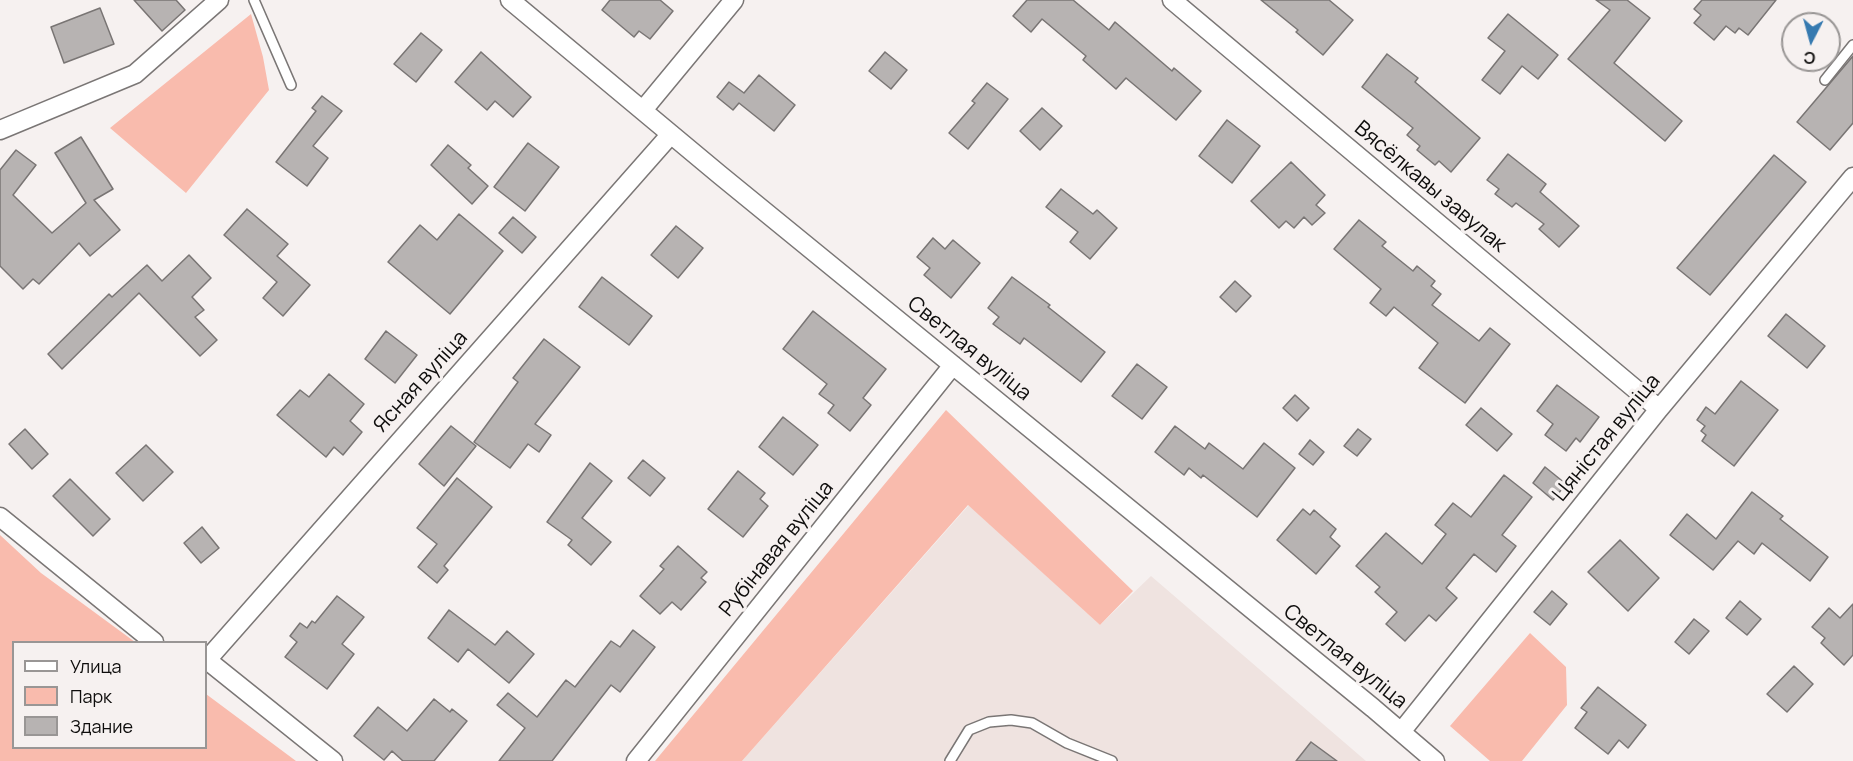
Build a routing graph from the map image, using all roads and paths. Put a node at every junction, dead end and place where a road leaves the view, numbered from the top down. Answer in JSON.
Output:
{"nodes":[{"id":1,"x":219,"y":0,"type":"edge"},
{"id":2,"x":254,"y":0,"type":"edge"},
{"id":3,"x":510,"y":0,"type":"edge"},
{"id":4,"x":734,"y":0,"type":"edge"},
{"id":5,"x":1172,"y":0,"type":"edge"},
{"id":6,"x":1853,"y":45,"type":"edge"},
{"id":7,"x":1825,"y":80,"type":"dead end"},
{"id":8,"x":291,"y":85,"type":"dead end"},
{"id":9,"x":643,"y":110,"type":"junction"},
{"id":10,"x":0,"y":130,"type":"edge"},
{"id":11,"x":671,"y":134,"type":"junction"},
{"id":12,"x":1853,"y":177,"type":"edge"},
{"id":13,"x":953,"y":365,"type":"junction"},
{"id":14,"x":1659,"y":409,"type":"junction"},
{"id":15,"x":0,"y":517,"type":"edge"},
{"id":16,"x":153,"y":641,"type":"edge"},
{"id":17,"x":207,"y":659,"type":"edge"},
{"id":18,"x":207,"y":661,"type":"edge"},
{"id":19,"x":1401,"y":732,"type":"junction"},
{"id":20,"x":333,"y":761,"type":"edge"},
{"id":21,"x":636,"y":761,"type":"edge"},
{"id":22,"x":950,"y":761,"type":"edge"},
{"id":23,"x":1112,"y":761,"type":"edge"},
{"id":24,"x":1435,"y":761,"type":"edge"}],
"edges":[{"from":1,"to":10,"type":"street"},
{"from":2,"to":8,"type":"lane"},
{"from":3,"to":9,"type":"street","name":"Светлая вуліца"},
{"from":4,"to":9,"type":"street"},
{"from":5,"to":14,"type":"street","name":"Вясёлкавы завулак"},
{"from":6,"to":7,"type":"lane"},
{"from":9,"to":11,"type":"street","name":"Светлая вуліца"},
{"from":11,"to":13,"type":"street","name":"Светлая вуліца"},
{"from":11,"to":17,"type":"street","name":"Ясная вуліца"},
{"from":12,"to":14,"type":"street","name":"Цяністая вуліца"},
{"from":13,"to":19,"type":"street","name":"Светлая вуліца"},
{"from":13,"to":21,"type":"street","name":"Рубінавая вуліца"},
{"from":14,"to":19,"type":"street","name":"Цяністая вуліца"},
{"from":15,"to":16,"type":"street"},
{"from":18,"to":20,"type":"street"},
{"from":19,"to":24,"type":"street","name":"Светлая вуліца"},
{"from":22,"to":23,"type":"lane"}]}
